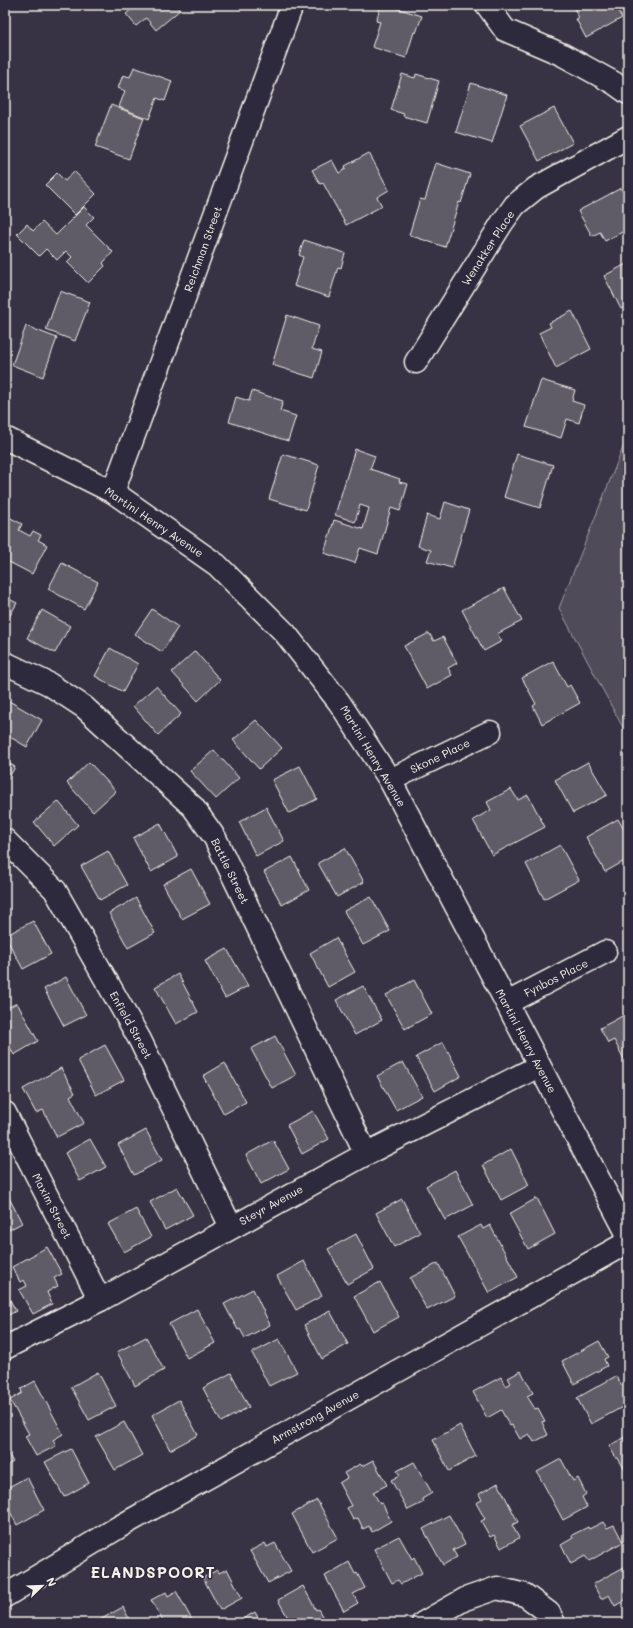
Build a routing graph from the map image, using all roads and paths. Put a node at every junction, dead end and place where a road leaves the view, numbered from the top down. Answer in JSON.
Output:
{"nodes":[{"id":1,"x":292,"y":5,"type":"edge"},
{"id":2,"x":487,"y":5,"type":"edge"},
{"id":3,"x":628,"y":93,"type":"edge"},
{"id":4,"x":628,"y":137,"type":"edge"},
{"id":5,"x":416,"y":362,"type":"dead end"},
{"id":6,"x":5,"y":438,"type":"edge"},
{"id":7,"x":113,"y":492,"type":"junction"},
{"id":8,"x":5,"y":663,"type":"edge"},
{"id":9,"x":490,"y":732,"type":"dead end"},
{"id":10,"x":390,"y":780,"type":"junction"},
{"id":11,"x":5,"y":840,"type":"edge"},
{"id":12,"x":605,"y":952,"type":"dead end"},
{"id":13,"x":507,"y":1003,"type":"junction"},
{"id":14,"x":539,"y":1066,"type":"junction"},
{"id":15,"x":5,"y":1113,"type":"edge"},
{"id":16,"x":366,"y":1154,"type":"junction"},
{"id":17,"x":622,"y":1209,"type":"edge"},
{"id":18,"x":231,"y":1227,"type":"junction"},
{"id":19,"x":628,"y":1236,"type":"edge"},
{"id":20,"x":628,"y":1242,"type":"edge"},
{"id":21,"x":100,"y":1300,"type":"junction"},
{"id":22,"x":5,"y":1348,"type":"edge"},
{"id":23,"x":5,"y":1596,"type":"edge"},
{"id":24,"x":423,"y":1623,"type":"edge"},
{"id":25,"x":554,"y":1623,"type":"edge"}],
"edges":[{"from":1,"to":7,"type":"street","name":"Reichman Street"},
{"from":2,"to":3,"type":"street"},
{"from":4,"to":5,"type":"street","name":"Wenakker Place"},
{"from":6,"to":7,"type":"street","name":"Martini Henry Avenue"},
{"from":7,"to":10,"type":"street","name":"Martini Henry Avenue"},
{"from":8,"to":16,"type":"street","name":"Battle Street"},
{"from":9,"to":10,"type":"street","name":"Skone Place"},
{"from":10,"to":13,"type":"street","name":"Martini Henry Avenue"},
{"from":11,"to":18,"type":"street","name":"Enfield Street"},
{"from":12,"to":13,"type":"street","name":"Fynbos Place"},
{"from":13,"to":14,"type":"street","name":"Martini Henry Avenue"},
{"from":14,"to":16,"type":"street","name":"Steyr Avenue"},
{"from":14,"to":17,"type":"street","name":"Martini Henry Avenue"},
{"from":15,"to":21,"type":"street","name":"Maxim Street"},
{"from":16,"to":18,"type":"street","name":"Steyr Avenue"},
{"from":17,"to":19,"type":"street","name":"Martini Henry Avenue"},
{"from":18,"to":21,"type":"street","name":"Steyr Avenue"},
{"from":20,"to":23,"type":"street","name":"Armstrong Avenue"},
{"from":21,"to":22,"type":"street","name":"Steyr Avenue"},
{"from":24,"to":25,"type":"street"}]}
